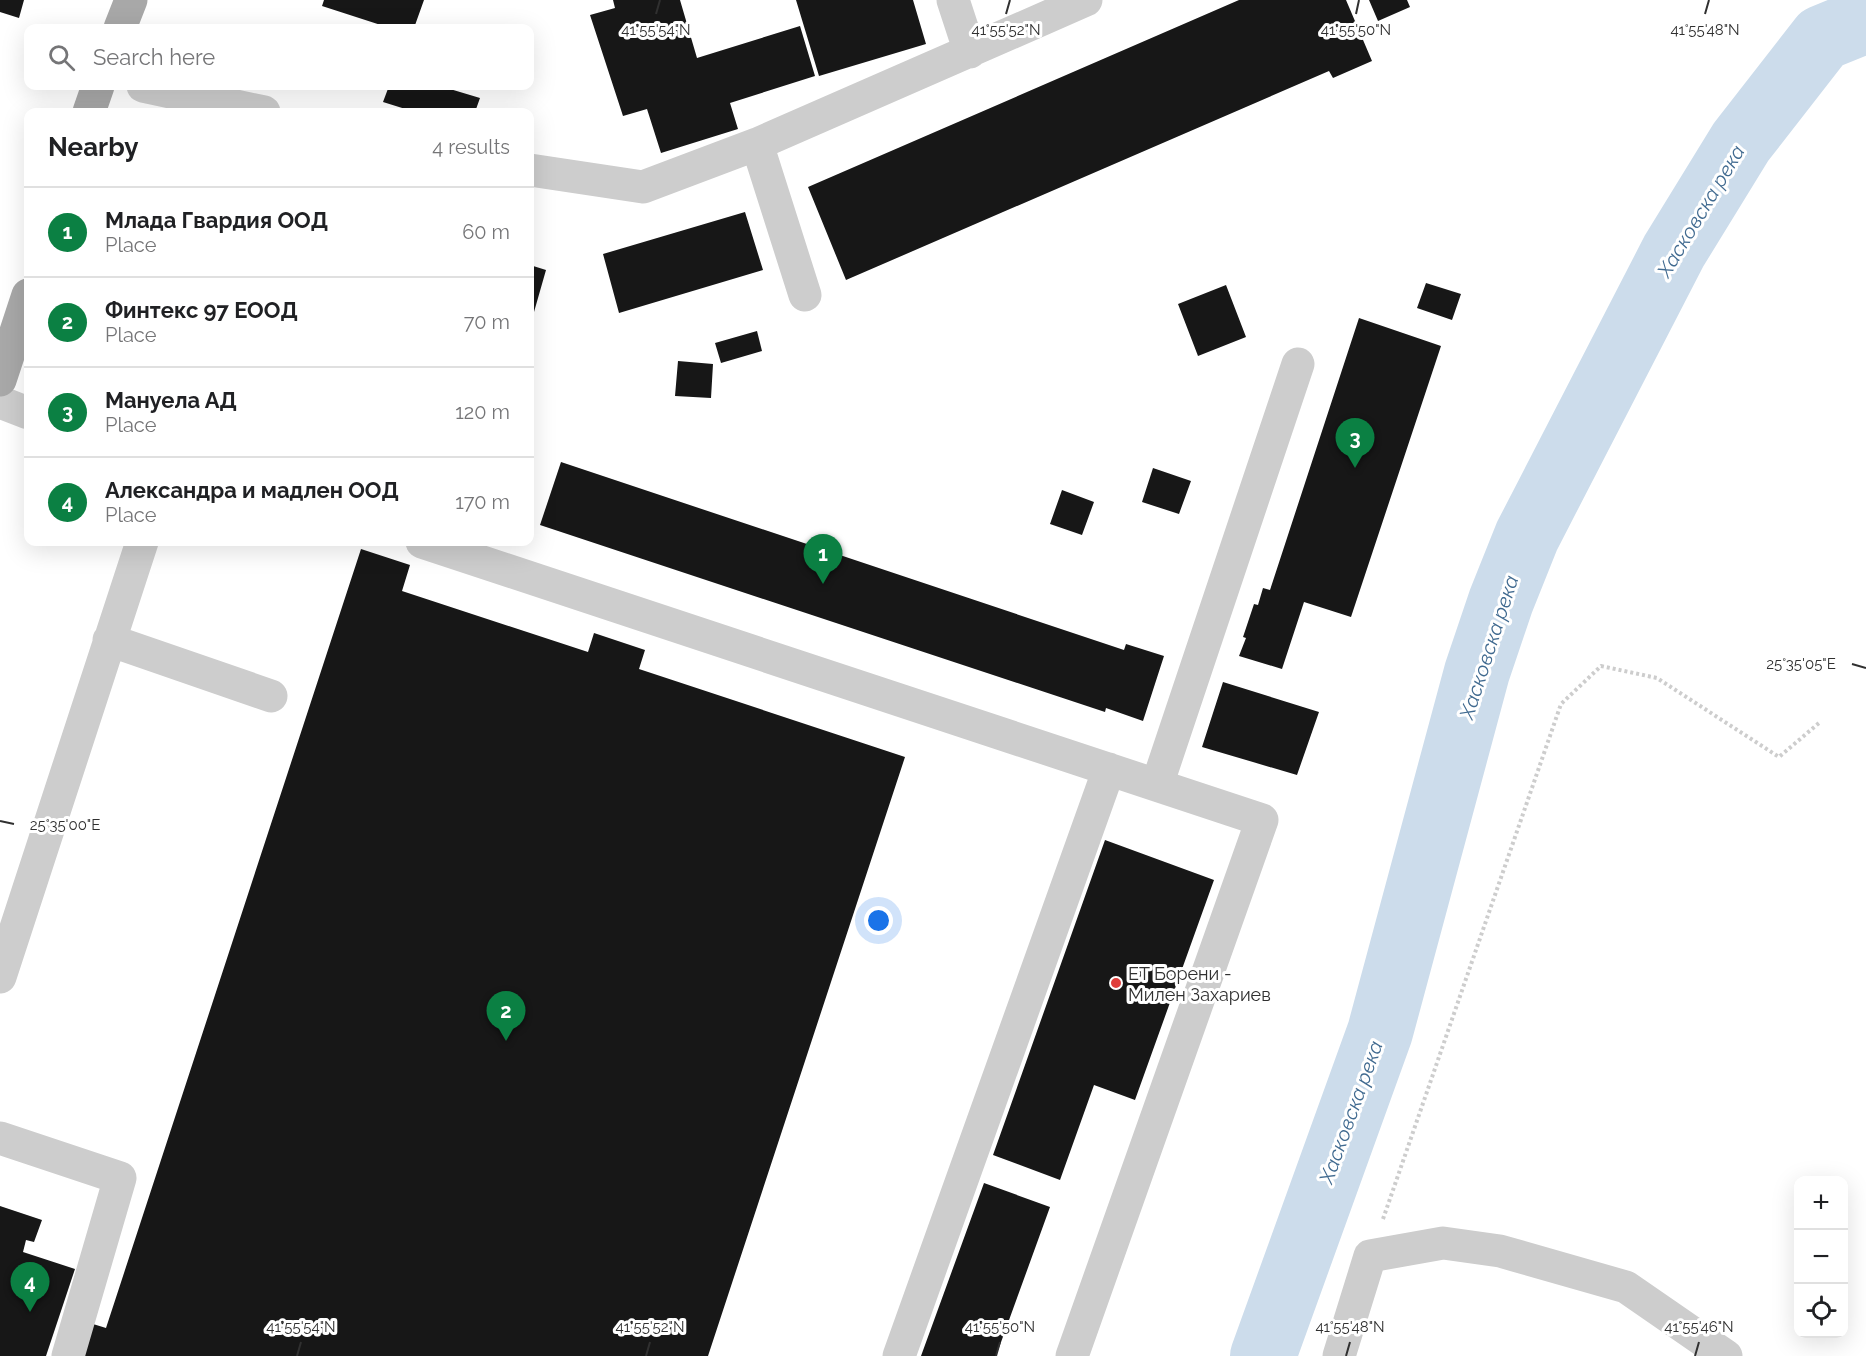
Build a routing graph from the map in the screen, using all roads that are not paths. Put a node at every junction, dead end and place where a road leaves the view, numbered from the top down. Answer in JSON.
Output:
{"nodes":[{"id":1,"x":131,"y":0,"type":"edge"},
{"id":2,"x":953,"y":0,"type":"edge"},
{"id":3,"x":1086,"y":0,"type":"edge"},
{"id":4,"x":122,"y":24,"type":"edge"},
{"id":5,"x":970,"y":52,"type":"junction"},
{"id":6,"x":97,"y":90,"type":"edge"},
{"id":7,"x":162,"y":90,"type":"edge"},
{"id":8,"x":90,"y":108,"type":"edge"},
{"id":9,"x":245,"y":108,"type":"edge"},
{"id":10,"x":757,"y":144,"type":"junction"},
{"id":11,"x":534,"y":171,"type":"edge"},
{"id":12,"x":806,"y":296,"type":"dead end"},
{"id":13,"x":24,"y":307,"type":"edge"},
{"id":14,"x":1298,"y":364,"type":"dead end"},
{"id":15,"x":0,"y":380,"type":"edge"},
{"id":16,"x":0,"y":402,"type":"edge"},
{"id":17,"x":24,"y":411,"type":"edge"},
{"id":18,"x":141,"y":546,"type":"edge"},
{"id":19,"x":434,"y":546,"type":"edge"},
{"id":20,"x":109,"y":640,"type":"junction"},
{"id":21,"x":272,"y":696,"type":"dead end"},
{"id":22,"x":1109,"y":769,"type":"junction"},
{"id":23,"x":1157,"y":785,"type":"junction"},
{"id":24,"x":0,"y":976,"type":"edge"},
{"id":25,"x":0,"y":1138,"type":"edge"},
{"id":26,"x":68,"y":1356,"type":"edge"},
{"id":27,"x":899,"y":1356,"type":"edge"},
{"id":28,"x":1072,"y":1356,"type":"edge"},
{"id":29,"x":1339,"y":1356,"type":"edge"},
{"id":30,"x":1726,"y":1356,"type":"edge"}],
"edges":[{"from":1,"to":4,"type":"main road"},
{"from":2,"to":5,"type":"street"},
{"from":3,"to":5,"type":"street"},
{"from":5,"to":10,"type":"street"},
{"from":6,"to":8,"type":"main road"},
{"from":7,"to":9,"type":"street"},
{"from":10,"to":11,"type":"street"},
{"from":10,"to":12,"type":"street"},
{"from":13,"to":15,"type":"main road"},
{"from":14,"to":23,"type":"street"},
{"from":16,"to":17,"type":"street"},
{"from":18,"to":20,"type":"street"},
{"from":19,"to":22,"type":"street"},
{"from":20,"to":21,"type":"street"},
{"from":20,"to":24,"type":"street"},
{"from":22,"to":23,"type":"street"},
{"from":22,"to":27,"type":"street"},
{"from":23,"to":28,"type":"street"},
{"from":25,"to":26,"type":"street"},
{"from":29,"to":30,"type":"street"}]}
